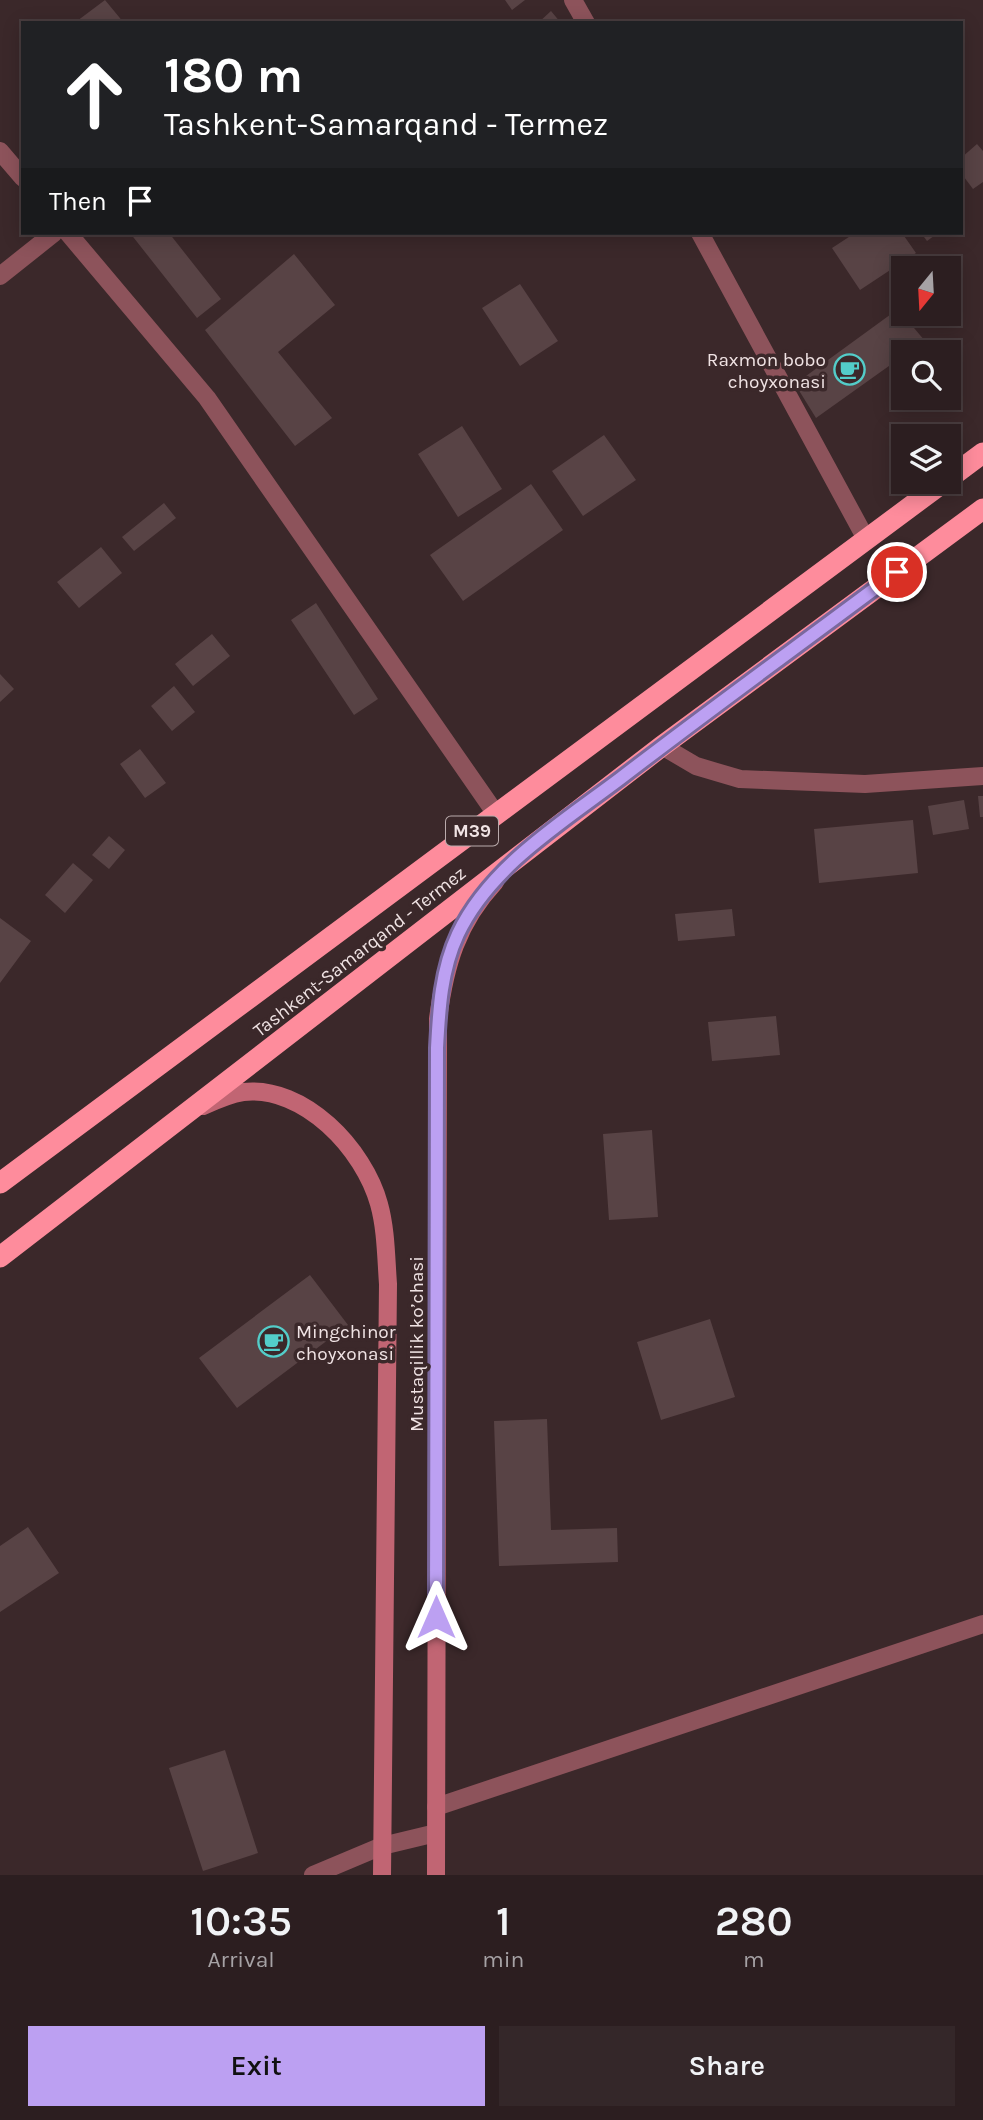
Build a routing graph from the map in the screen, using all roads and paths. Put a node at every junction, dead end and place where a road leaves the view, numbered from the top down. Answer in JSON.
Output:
{"nodes":[{"id":1,"x":573,"y":0,"type":"edge"},
{"id":2,"x":585,"y":21,"type":"edge"},
{"id":3,"x":0,"y":151,"type":"edge"},
{"id":4,"x":21,"y":176,"type":"edge"},
{"id":5,"x":51,"y":235,"type":"edge"},
{"id":6,"x":70,"y":235,"type":"edge"},
{"id":7,"x":701,"y":235,"type":"edge"},
{"id":8,"x":0,"y":276,"type":"edge"},
{"id":9,"x":983,"y":453,"type":"edge"},
{"id":10,"x":961,"y":470,"type":"edge"},
{"id":11,"x":928,"y":494,"type":"edge"},
{"id":12,"x":983,"y":509,"type":"edge"},
{"id":13,"x":866,"y":539,"type":"junction"},
{"id":14,"x":662,"y":746,"type":"junction"},
{"id":15,"x":983,"y":776,"type":"edge"},
{"id":16,"x":496,"y":814,"type":"junction"},
{"id":17,"x":535,"y":844,"type":"junction"},
{"id":18,"x":181,"y":1117,"type":"junction"},
{"id":19,"x":0,"y":1182,"type":"edge"},
{"id":20,"x":0,"y":1257,"type":"edge"},
{"id":21,"x":983,"y":1624,"type":"edge"},
{"id":22,"x":436,"y":1807,"type":"junction"},
{"id":23,"x":436,"y":1833,"type":"junction"},
{"id":24,"x":382,"y":1846,"type":"junction"},
{"id":25,"x":313,"y":1875,"type":"edge"},
{"id":26,"x":382,"y":1875,"type":"edge"},
{"id":27,"x":436,"y":1875,"type":"edge"}],
"edges":[{"from":1,"to":2,"type":"street"},
{"from":3,"to":4,"type":"street"},
{"from":5,"to":8,"type":"street"},
{"from":6,"to":16,"type":"street"},
{"from":7,"to":13,"type":"street"},
{"from":9,"to":10,"type":"highway","name":"Tashkent-Samarqand - Termez","number":"M39"},
{"from":11,"to":13,"type":"highway","name":"Tashkent-Samarqand - Termez","number":"M39"},
{"from":12,"to":14,"type":"highway","name":"Tashkent-Samarqand - Termez","number":"M39"},
{"from":13,"to":16,"type":"highway","name":"Tashkent-Samarqand - Termez","number":"M39"},
{"from":14,"to":15,"type":"street"},
{"from":14,"to":17,"type":"highway","name":"Tashkent-Samarqand - Termez","number":"M39"},
{"from":16,"to":19,"type":"highway","name":"Tashkent-Samarqand - Termez","number":"M39"},
{"from":17,"to":18,"type":"highway","name":"Tashkent-Samarqand - Termez","number":"M39"},
{"from":17,"to":22,"type":"main road","name":"Mustaqillik ko’chasi"},
{"from":18,"to":20,"type":"highway","name":"Tashkent-Samarqand - Termez","number":"M39"},
{"from":18,"to":24,"type":"main road","name":"Mustaqillik ko’chasi"},
{"from":21,"to":22,"type":"street"},
{"from":22,"to":23,"type":"main road","name":"Mustaqillik ko’chasi"},
{"from":23,"to":24,"type":"street"},
{"from":23,"to":27,"type":"main road","name":"Mustaqillik ko’chasi"},
{"from":24,"to":25,"type":"street"},
{"from":24,"to":26,"type":"main road","name":"Mustaqillik ko’chasi"}]}
